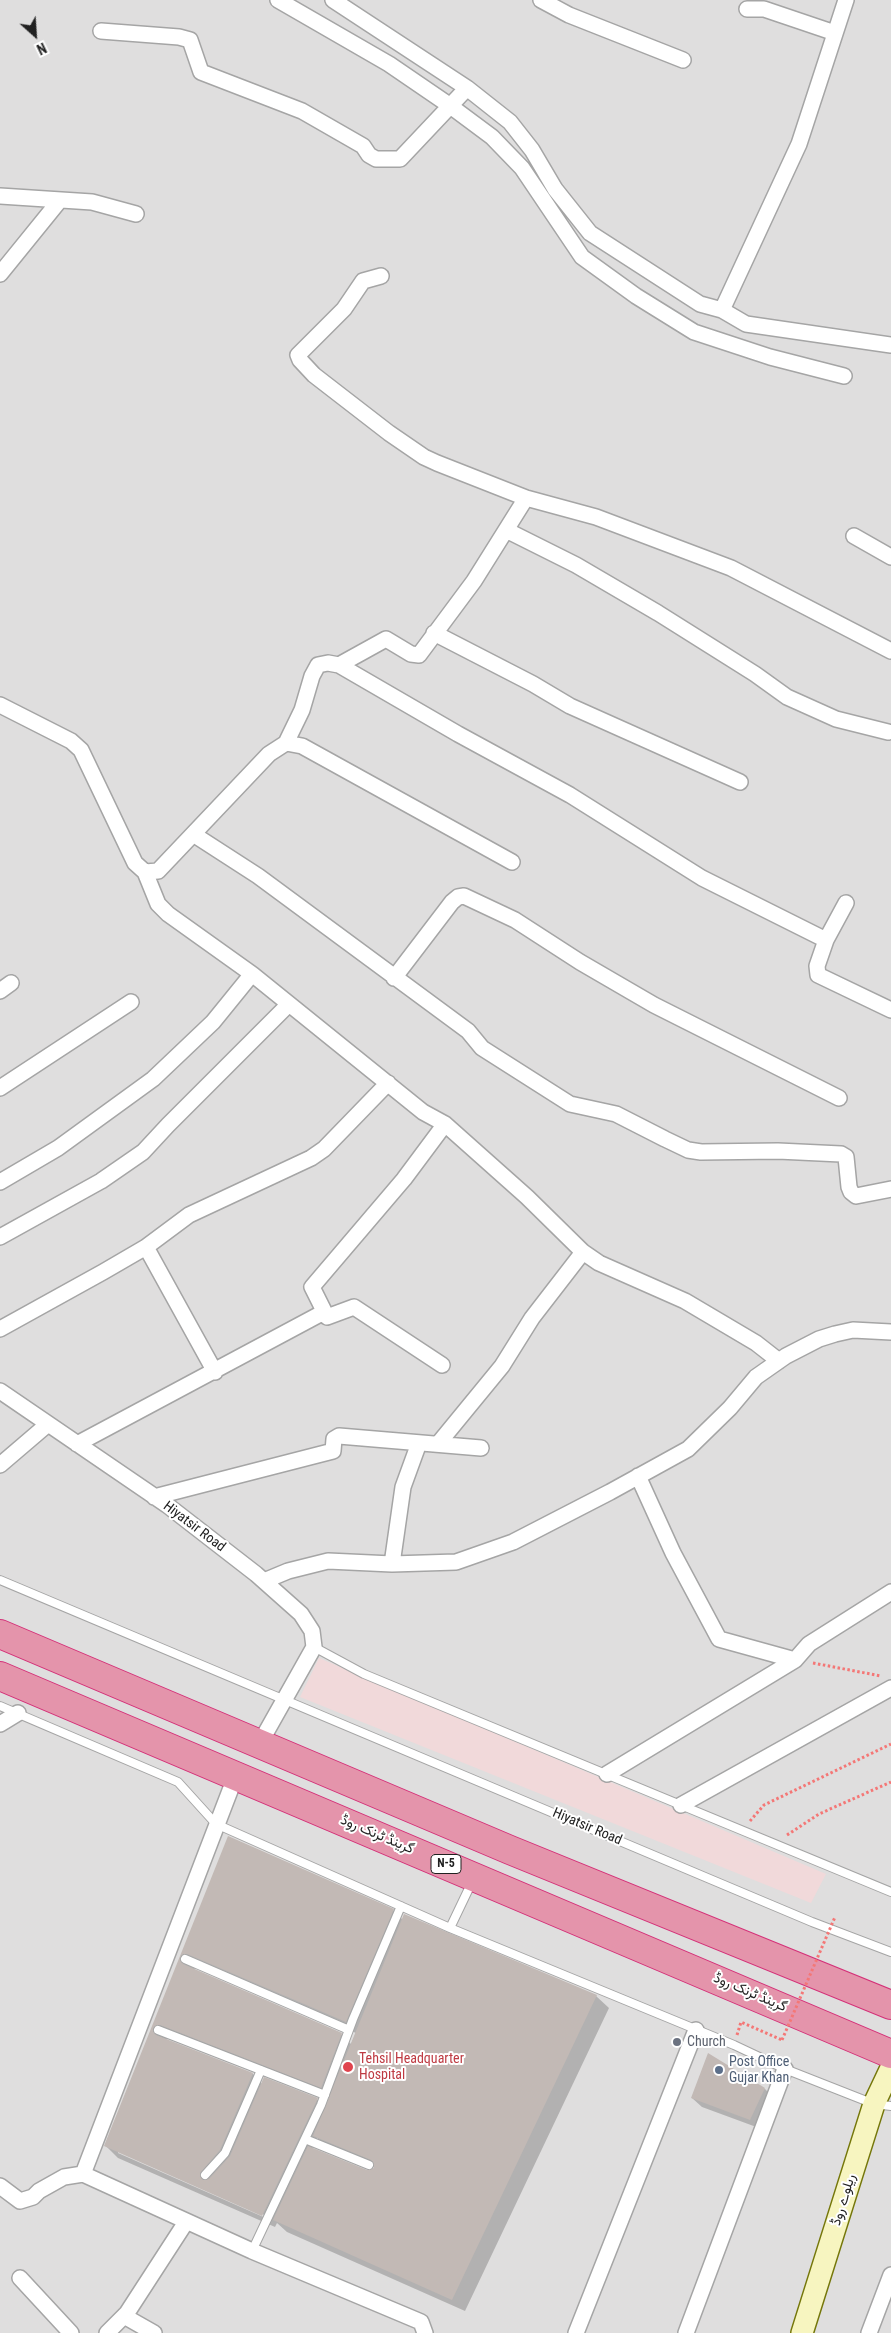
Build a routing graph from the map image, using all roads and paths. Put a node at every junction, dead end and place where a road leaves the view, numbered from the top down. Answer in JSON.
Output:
{"nodes":[{"id":1,"x":278,"y":0,"type":"edge"},
{"id":2,"x":333,"y":0,"type":"edge"},
{"id":3,"x":541,"y":0,"type":"edge"},
{"id":4,"x":846,"y":0,"type":"edge"},
{"id":5,"x":747,"y":8,"type":"dead end"},
{"id":6,"x":101,"y":31,"type":"dead end"},
{"id":7,"x":836,"y":33,"type":"junction"},
{"id":8,"x":683,"y":60,"type":"dead end"},
{"id":9,"x":458,"y":96,"type":"junction"},
{"id":10,"x":0,"y":196,"type":"edge"},
{"id":11,"x":60,"y":200,"type":"junction"},
{"id":12,"x":557,"y":206,"type":"junction"},
{"id":13,"x":136,"y":214,"type":"dead end"},
{"id":14,"x":0,"y":274,"type":"edge"},
{"id":15,"x":381,"y":276,"type":"dead end"},
{"id":16,"x":722,"y":310,"type":"junction"},
{"id":17,"x":745,"y":326,"type":"junction"},
{"id":18,"x":739,"y":344,"type":"junction"},
{"id":19,"x":891,"y":345,"type":"edge"},
{"id":20,"x":844,"y":376,"type":"dead end"},
{"id":21,"x":526,"y":498,"type":"junction"},
{"id":22,"x":506,"y":530,"type":"junction"},
{"id":23,"x":854,"y":536,"type":"dead end"},
{"id":24,"x":891,"y":557,"type":"edge"},
{"id":25,"x":434,"y":634,"type":"junction"},
{"id":26,"x":891,"y":651,"type":"edge"},
{"id":27,"x":339,"y":665,"type":"junction"},
{"id":28,"x":0,"y":705,"type":"edge"},
{"id":29,"x":888,"y":732,"type":"dead end"},
{"id":30,"x":286,"y":743,"type":"junction"},
{"id":31,"x":740,"y":782,"type":"dead end"},
{"id":32,"x":193,"y":834,"type":"junction"},
{"id":33,"x":512,"y":862,"type":"dead end"},
{"id":34,"x":145,"y":872,"type":"junction"},
{"id":35,"x":846,"y":903,"type":"dead end"},
{"id":36,"x":826,"y":940,"type":"junction"},
{"id":37,"x":252,"y":974,"type":"junction"},
{"id":38,"x":394,"y":978,"type":"junction"},
{"id":39,"x":131,"y":1002,"type":"dead end"},
{"id":40,"x":289,"y":1004,"type":"junction"},
{"id":41,"x":891,"y":1010,"type":"edge"},
{"id":42,"x":388,"y":1083,"type":"junction"},
{"id":43,"x":0,"y":1088,"type":"edge"},
{"id":44,"x":839,"y":1098,"type":"dead end"},
{"id":45,"x":445,"y":1124,"type":"junction"},
{"id":46,"x":0,"y":1182,"type":"edge"},
{"id":47,"x":891,"y":1189,"type":"edge"},
{"id":48,"x":0,"y":1237,"type":"edge"},
{"id":49,"x":146,"y":1246,"type":"junction"},
{"id":50,"x":583,"y":1252,"type":"junction"},
{"id":51,"x":324,"y":1312,"type":"junction"},
{"id":52,"x":0,"y":1329,"type":"edge"},
{"id":53,"x":891,"y":1332,"type":"edge"},
{"id":54,"x":779,"y":1361,"type":"junction"},
{"id":55,"x":442,"y":1365,"type":"dead end"},
{"id":56,"x":215,"y":1372,"type":"junction"},
{"id":57,"x":0,"y":1392,"type":"edge"},
{"id":58,"x":48,"y":1424,"type":"junction"},
{"id":59,"x":419,"y":1442,"type":"junction"},
{"id":60,"x":77,"y":1444,"type":"junction"},
{"id":61,"x":438,"y":1444,"type":"junction"},
{"id":62,"x":481,"y":1448,"type":"dead end"},
{"id":63,"x":0,"y":1465,"type":"edge"},
{"id":64,"x":638,"y":1476,"type":"junction"},
{"id":65,"x":154,"y":1497,"type":"junction"},
{"id":66,"x":392,"y":1564,"type":"junction"},
{"id":67,"x":0,"y":1580,"type":"edge"},
{"id":68,"x":264,"y":1581,"type":"junction"},
{"id":69,"x":891,"y":1592,"type":"edge"},
{"id":70,"x":0,"y":1634,"type":"edge"},
{"id":71,"x":314,"y":1647,"type":"junction"},
{"id":72,"x":795,"y":1660,"type":"junction"},
{"id":73,"x":0,"y":1676,"type":"edge"},
{"id":74,"x":891,"y":1678,"type":"edge"},
{"id":75,"x":891,"y":1688,"type":"edge"},
{"id":76,"x":283,"y":1700,"type":"junction"},
{"id":77,"x":0,"y":1706,"type":"edge"},
{"id":78,"x":18,"y":1713,"type":"junction"},
{"id":79,"x":0,"y":1724,"type":"edge"},
{"id":80,"x":260,"y":1743,"type":"junction"},
{"id":81,"x":891,"y":1744,"type":"edge"},
{"id":82,"x":607,"y":1774,"type":"junction"},
{"id":83,"x":236,"y":1776,"type":"junction"},
{"id":84,"x":891,"y":1782,"type":"edge"},
{"id":85,"x":681,"y":1805,"type":"junction"},
{"id":86,"x":216,"y":1824,"type":"junction"},
{"id":87,"x":741,"y":1830,"type":"junction"},
{"id":88,"x":774,"y":1844,"type":"junction"},
{"id":89,"x":475,"y":1876,"type":"junction"},
{"id":90,"x":891,"y":1892,"type":"edge"},
{"id":91,"x":401,"y":1906,"type":"junction"},
{"id":92,"x":835,"y":1916,"type":"dead end"},
{"id":93,"x":450,"y":1928,"type":"junction"},
{"id":94,"x":891,"y":1952,"type":"edge"},
{"id":95,"x":185,"y":1958,"type":"dead end"},
{"id":96,"x":891,"y":2005,"type":"edge"},
{"id":97,"x":158,"y":2030,"type":"dead end"},
{"id":98,"x":349,"y":2030,"type":"junction"},
{"id":99,"x":696,"y":2030,"type":"junction"},
{"id":100,"x":734,"y":2045,"type":"junction"},
{"id":101,"x":891,"y":2054,"type":"edge"},
{"id":102,"x":891,"y":2068,"type":"edge"},
{"id":103,"x":785,"y":2069,"type":"junction"},
{"id":104,"x":261,"y":2070,"type":"junction"},
{"id":105,"x":325,"y":2094,"type":"junction"},
{"id":106,"x":882,"y":2105,"type":"edge"},
{"id":107,"x":305,"y":2138,"type":"junction"},
{"id":108,"x":369,"y":2165,"type":"dead end"},
{"id":109,"x":83,"y":2174,"type":"junction"},
{"id":110,"x":205,"y":2174,"type":"dead end"},
{"id":111,"x":0,"y":2186,"type":"edge"},
{"id":112,"x":186,"y":2222,"type":"junction"},
{"id":113,"x":252,"y":2251,"type":"junction"},
{"id":114,"x":891,"y":2275,"type":"edge"},
{"id":115,"x":20,"y":2278,"type":"dead end"},
{"id":116,"x":124,"y":2316,"type":"junction"},
{"id":117,"x":71,"y":2333,"type":"edge"},
{"id":118,"x":107,"y":2333,"type":"edge"},
{"id":119,"x":154,"y":2333,"type":"edge"},
{"id":120,"x":425,"y":2333,"type":"edge"},
{"id":121,"x":576,"y":2333,"type":"edge"},
{"id":122,"x":686,"y":2333,"type":"edge"},
{"id":123,"x":802,"y":2333,"type":"edge"},
{"id":124,"x":869,"y":2333,"type":"edge"}],
"edges":[{"from":1,"to":9,"type":"street"},
{"from":2,"to":9,"type":"street"},
{"from":3,"to":8,"type":"street"},
{"from":4,"to":7,"type":"street"},
{"from":5,"to":7,"type":"street"},
{"from":6,"to":9,"type":"street"},
{"from":7,"to":16,"type":"street"},
{"from":9,"to":12,"type":"street"},
{"from":9,"to":12,"type":"street"},
{"from":10,"to":11,"type":"street"},
{"from":11,"to":13,"type":"street"},
{"from":11,"to":14,"type":"street"},
{"from":12,"to":16,"type":"street"},
{"from":12,"to":18,"type":"street"},
{"from":15,"to":21,"type":"street"},
{"from":16,"to":17,"type":"street"},
{"from":17,"to":18,"type":"street"},
{"from":17,"to":19,"type":"street"},
{"from":18,"to":20,"type":"street"},
{"from":21,"to":22,"type":"street"},
{"from":21,"to":26,"type":"street"},
{"from":22,"to":25,"type":"street"},
{"from":22,"to":29,"type":"street"},
{"from":23,"to":24,"type":"street"},
{"from":25,"to":27,"type":"street"},
{"from":25,"to":31,"type":"street"},
{"from":27,"to":30,"type":"street"},
{"from":27,"to":36,"type":"street"},
{"from":28,"to":34,"type":"street"},
{"from":30,"to":32,"type":"street"},
{"from":30,"to":33,"type":"street"},
{"from":32,"to":34,"type":"street"},
{"from":32,"to":38,"type":"street"},
{"from":34,"to":37,"type":"street"},
{"from":35,"to":36,"type":"street"},
{"from":36,"to":41,"type":"street"},
{"from":37,"to":40,"type":"street"},
{"from":37,"to":46,"type":"street"},
{"from":38,"to":44,"type":"street"},
{"from":38,"to":47,"type":"street"},
{"from":39,"to":43,"type":"street"},
{"from":40,"to":42,"type":"street"},
{"from":40,"to":48,"type":"street"},
{"from":42,"to":45,"type":"street"},
{"from":42,"to":49,"type":"street"},
{"from":45,"to":50,"type":"street"},
{"from":45,"to":51,"type":"street"},
{"from":49,"to":52,"type":"street"},
{"from":49,"to":56,"type":"street"},
{"from":50,"to":54,"type":"street"},
{"from":50,"to":61,"type":"street"},
{"from":51,"to":55,"type":"street"},
{"from":51,"to":56,"type":"street"},
{"from":53,"to":54,"type":"street"},
{"from":54,"to":64,"type":"street"},
{"from":56,"to":60,"type":"street"},
{"from":57,"to":58,"type":"street","name":"Hiyatsir Road"},
{"from":58,"to":60,"type":"street","name":"Hiyatsir Road"},
{"from":58,"to":63,"type":"street"},
{"from":59,"to":61,"type":"street"},
{"from":59,"to":65,"type":"street"},
{"from":59,"to":66,"type":"street"},
{"from":60,"to":65,"type":"street","name":"Hiyatsir Road"},
{"from":61,"to":62,"type":"street"},
{"from":64,"to":66,"type":"street"},
{"from":64,"to":72,"type":"street"},
{"from":65,"to":68,"type":"street","name":"Hiyatsir Road"},
{"from":66,"to":68,"type":"street"},
{"from":67,"to":76,"type":"lane","name":"Hiyatsir Road"},
{"from":68,"to":71,"type":"street","name":"Hiyatsir Road"},
{"from":69,"to":72,"type":"street"},
{"from":70,"to":80,"type":"highway"},
{"from":71,"to":76,"type":"street"},
{"from":71,"to":82,"type":"lane"},
{"from":72,"to":74,"type":"path"},
{"from":72,"to":82,"type":"street"},
{"from":73,"to":83,"type":"highway","name":"گرینڈ ٹرنک روڈ","number":"N-5"},
{"from":75,"to":85,"type":"street"},
{"from":76,"to":80,"type":"street"},
{"from":76,"to":94,"type":"lane","name":"Hiyatsir Road"},
{"from":77,"to":78,"type":"lane"},
{"from":78,"to":79,"type":"street"},
{"from":78,"to":86,"type":"lane"},
{"from":80,"to":96,"type":"highway"},
{"from":81,"to":87,"type":"path"},
{"from":82,"to":85,"type":"lane"},
{"from":83,"to":86,"type":"street"},
{"from":83,"to":89,"type":"highway","name":"گرینڈ ٹرنک روڈ","number":"N-5"},
{"from":84,"to":88,"type":"path"},
{"from":85,"to":87,"type":"lane"},
{"from":86,"to":91,"type":"lane"},
{"from":86,"to":109,"type":"street"},
{"from":87,"to":88,"type":"lane"},
{"from":88,"to":90,"type":"lane"},
{"from":89,"to":93,"type":"lane"},
{"from":89,"to":101,"type":"highway","name":"گرینڈ ٹرنک روڈ","number":"N-5"},
{"from":91,"to":93,"type":"lane"},
{"from":91,"to":98,"type":"lane"},
{"from":92,"to":100,"type":"path","bridge":true},
{"from":93,"to":99,"type":"lane"},
{"from":95,"to":98,"type":"lane"},
{"from":97,"to":104,"type":"lane"},
{"from":98,"to":105,"type":"lane"},
{"from":99,"to":100,"type":"lane"},
{"from":99,"to":121,"type":"street"},
{"from":100,"to":103,"type":"lane"},
{"from":102,"to":106,"type":"main road","name":"ریلوے روڈ"},
{"from":103,"to":106,"type":"lane"},
{"from":103,"to":122,"type":"street"},
{"from":104,"to":105,"type":"lane"},
{"from":104,"to":110,"type":"lane"},
{"from":105,"to":107,"type":"lane"},
{"from":106,"to":123,"type":"main road","name":"ریلوے روڈ"},
{"from":107,"to":108,"type":"lane"},
{"from":107,"to":113,"type":"lane"},
{"from":109,"to":111,"type":"street"},
{"from":109,"to":112,"type":"street"},
{"from":112,"to":113,"type":"street"},
{"from":112,"to":116,"type":"street"},
{"from":113,"to":120,"type":"street"},
{"from":114,"to":124,"type":"street"},
{"from":115,"to":117,"type":"street"},
{"from":116,"to":118,"type":"street"},
{"from":116,"to":119,"type":"street"}]}
